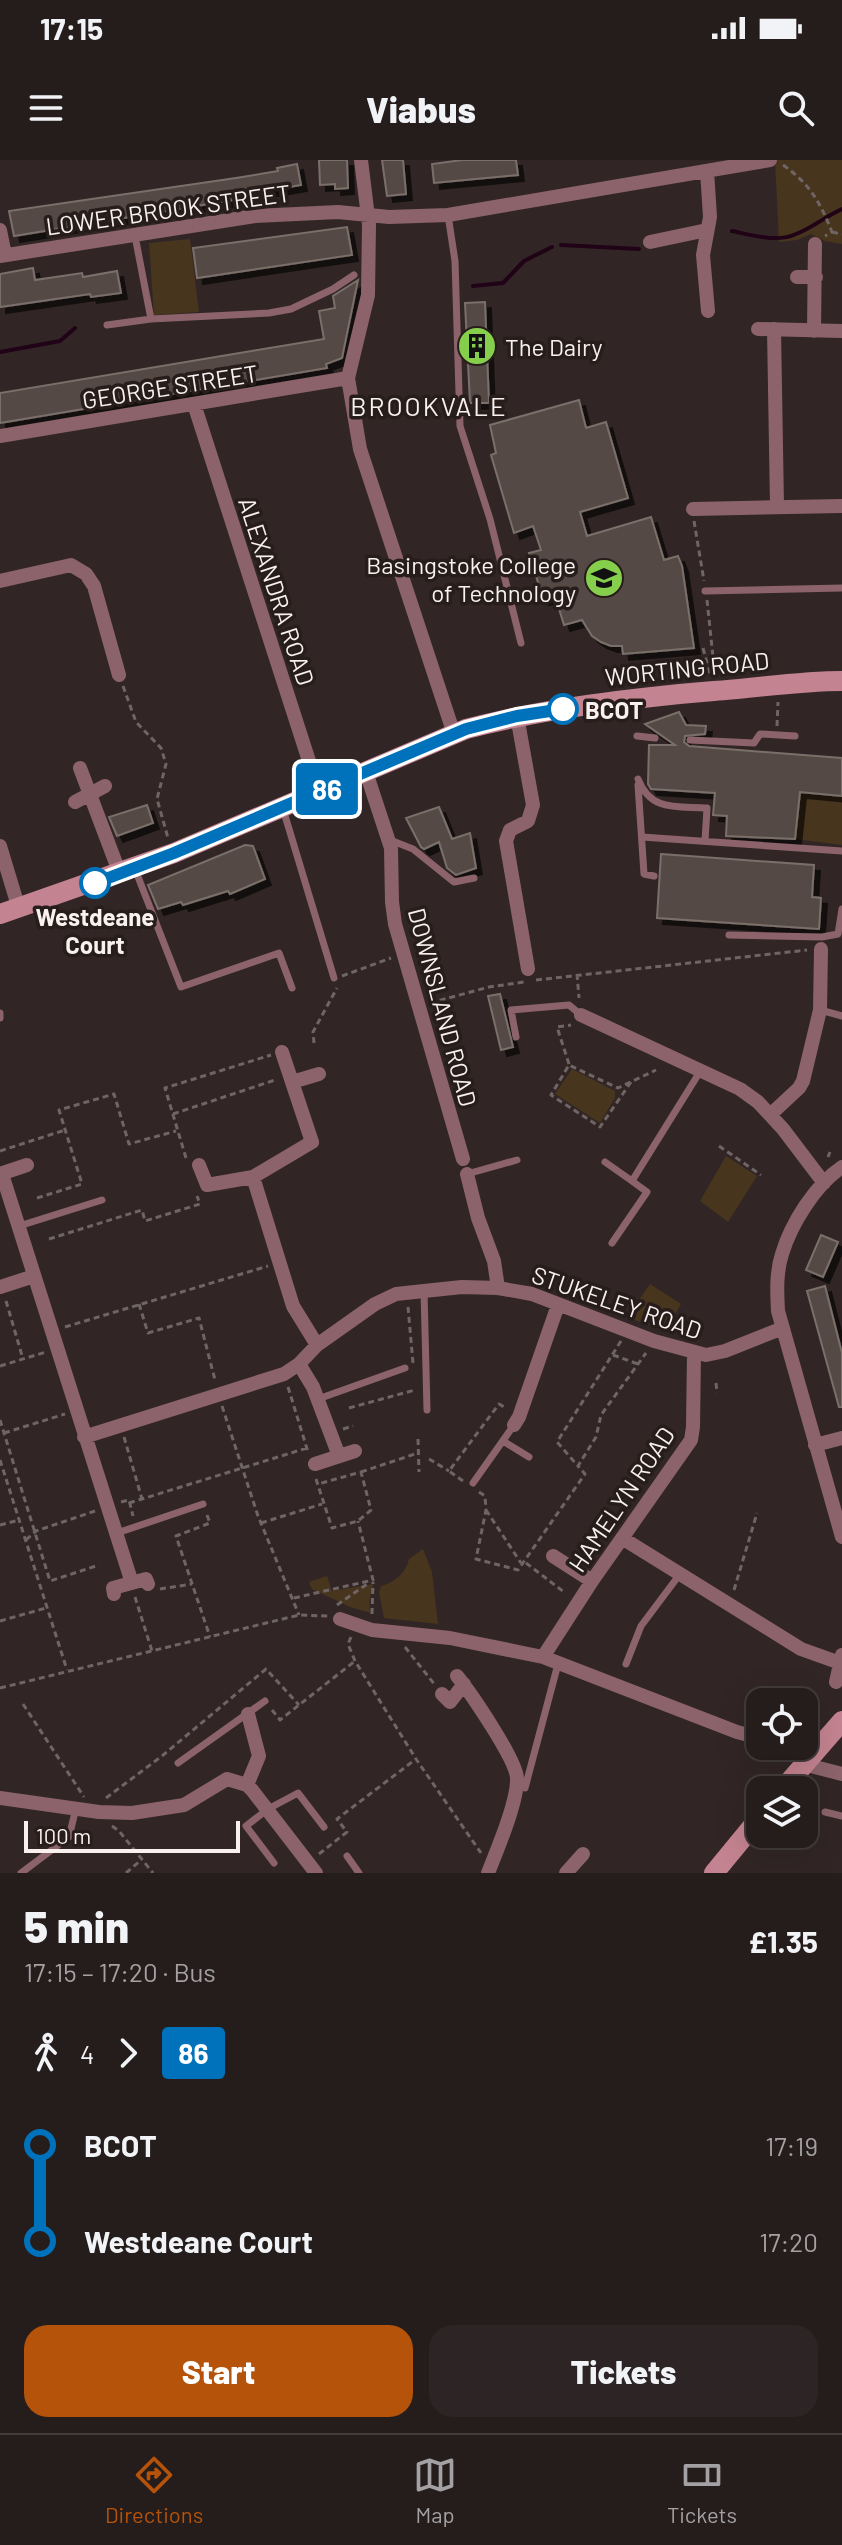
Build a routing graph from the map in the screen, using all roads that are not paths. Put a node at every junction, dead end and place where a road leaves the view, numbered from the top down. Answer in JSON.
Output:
{"nodes":[{"id":1,"x":361,"y":160,"type":"edge"},
{"id":2,"x":770,"y":160,"type":"edge"},
{"id":3,"x":707,"y":171,"type":"junction"},
{"id":4,"x":368,"y":214,"type":"junction"},
{"id":5,"x":448,"y":215,"type":"junction"},
{"id":6,"x":0,"y":230,"type":"edge"},
{"id":7,"x":707,"y":230,"type":"junction"},
{"id":8,"x":135,"y":234,"type":"junction"},
{"id":9,"x":650,"y":242,"type":"dead end"},
{"id":10,"x":815,"y":244,"type":"dead end"},
{"id":11,"x":2,"y":256,"type":"edge"},
{"id":12,"x":354,"y":275,"type":"dead end"},
{"id":13,"x":797,"y":277,"type":"dead end"},
{"id":14,"x":816,"y":277,"type":"junction"},
{"id":15,"x":708,"y":311,"type":"dead end"},
{"id":16,"x":151,"y":319,"type":"junction"},
{"id":17,"x":107,"y":325,"type":"dead end"},
{"id":18,"x":758,"y":329,"type":"dead end"},
{"id":19,"x":774,"y":329,"type":"junction"},
{"id":20,"x":814,"y":331,"type":"junction"},
{"id":21,"x":842,"y":331,"type":"edge"},
{"id":22,"x":348,"y":378,"type":"junction"},
{"id":23,"x":194,"y":404,"type":"junction"},
{"id":24,"x":0,"y":436,"type":"edge"},
{"id":25,"x":777,"y":506,"type":"junction"},
{"id":26,"x":842,"y":506,"type":"edge"},
{"id":27,"x":693,"y":509,"type":"road end"},
{"id":28,"x":0,"y":581,"type":"edge"},
{"id":29,"x":842,"y":588,"type":"edge"},
{"id":30,"x":705,"y":591,"type":"road end"},
{"id":31,"x":521,"y":643,"type":"dead end"},
{"id":32,"x":119,"y":675,"type":"road end"},
{"id":33,"x":842,"y":681,"type":"edge"},
{"id":34,"x":517,"y":716,"type":"junction"},
{"id":35,"x":454,"y":734,"type":"junction"},
{"id":36,"x":637,"y":736,"type":"dead end"},
{"id":37,"x":795,"y":736,"type":"dead end"},
{"id":38,"x":655,"y":738,"type":"dead end"},
{"id":39,"x":690,"y":740,"type":"dead end"},
{"id":40,"x":80,"y":768,"type":"dead end"},
{"id":41,"x":366,"y":772,"type":"junction"},
{"id":42,"x":105,"y":786,"type":"dead end"},
{"id":43,"x":319,"y":792,"type":"junction"},
{"id":44,"x":91,"y":794,"type":"junction"},
{"id":45,"x":75,"y":802,"type":"dead end"},
{"id":46,"x":283,"y":807,"type":"junction"},
{"id":47,"x":642,"y":837,"type":"junction"},
{"id":48,"x":388,"y":839,"type":"junction"},
{"id":49,"x":705,"y":841,"type":"junction"},
{"id":50,"x":0,"y":846,"type":"edge"},
{"id":51,"x":842,"y":851,"type":"edge"},
{"id":52,"x":128,"y":871,"type":"junction"},
{"id":53,"x":654,"y":876,"type":"dead end"},
{"id":54,"x":474,"y":878,"type":"dead end"},
{"id":55,"x":842,"y":909,"type":"edge"},
{"id":56,"x":9,"y":911,"type":"edge"},
{"id":57,"x":729,"y":935,"type":"dead end"},
{"id":58,"x":821,"y":949,"type":"road end"},
{"id":59,"x":528,"y":969,"type":"dead end"},
{"id":60,"x":334,"y":978,"type":"road end"},
{"id":61,"x":292,"y":988,"type":"dead end"},
{"id":62,"x":820,"y":1010,"type":"junction"},
{"id":63,"x":842,"y":1016,"type":"edge"},
{"id":64,"x":578,"y":1017,"type":"joint"},
{"id":65,"x":516,"y":1037,"type":"dead end"},
{"id":66,"x":278,"y":1053,"type":"road end"},
{"id":67,"x":701,"y":1070,"type":"junction"},
{"id":68,"x":319,"y":1074,"type":"dead end"},
{"id":69,"x":291,"y":1078,"type":"junction"},
{"id":70,"x":770,"y":1115,"type":"junction"},
{"id":71,"x":463,"y":1159,"type":"dead end"},
{"id":72,"x":517,"y":1160,"type":"dead end"},
{"id":73,"x":193,"y":1162,"type":"road end"},
{"id":74,"x":605,"y":1162,"type":"dead end"},
{"id":75,"x":27,"y":1165,"type":"dead end"},
{"id":76,"x":842,"y":1167,"type":"edge"},
{"id":77,"x":1,"y":1174,"type":"edge"},
{"id":78,"x":467,"y":1174,"type":"joint"},
{"id":79,"x":253,"y":1177,"type":"junction"},
{"id":80,"x":632,"y":1181,"type":"junction"},
{"id":81,"x":824,"y":1183,"type":"junction"},
{"id":82,"x":102,"y":1200,"type":"dead end"},
{"id":83,"x":19,"y":1226,"type":"junction"},
{"id":84,"x":612,"y":1243,"type":"dead end"},
{"id":85,"x":34,"y":1276,"type":"junction"},
{"id":86,"x":0,"y":1287,"type":"edge"},
{"id":87,"x":498,"y":1288,"type":"junction"},
{"id":88,"x":424,"y":1291,"type":"junction"},
{"id":89,"x":558,"y":1305,"type":"junction"},
{"id":90,"x":783,"y":1328,"type":"junction"},
{"id":91,"x":317,"y":1345,"type":"junction"},
{"id":92,"x":694,"y":1353,"type":"junction"},
{"id":93,"x":299,"y":1364,"type":"junction"},
{"id":94,"x":405,"y":1368,"type":"dead end"},
{"id":95,"x":318,"y":1399,"type":"junction"},
{"id":96,"x":427,"y":1410,"type":"dead end"},
{"id":97,"x":516,"y":1421,"type":"joint"},
{"id":98,"x":84,"y":1437,"type":"junction"},
{"id":99,"x":842,"y":1438,"type":"edge"},
{"id":100,"x":503,"y":1441,"type":"junction"},
{"id":101,"x":815,"y":1445,"type":"junction"},
{"id":102,"x":355,"y":1451,"type":"dead end"},
{"id":103,"x":339,"y":1456,"type":"junction"},
{"id":104,"x":529,"y":1457,"type":"dead end"},
{"id":105,"x":315,"y":1469,"type":"road end"},
{"id":106,"x":473,"y":1483,"type":"dead end"},
{"id":107,"x":203,"y":1504,"type":"road end"},
{"id":108,"x":117,"y":1533,"type":"junction"},
{"id":109,"x":842,"y":1537,"type":"edge"},
{"id":110,"x":622,"y":1538,"type":"junction"},
{"id":111,"x":553,"y":1556,"type":"dead end"},
{"id":112,"x":680,"y":1574,"type":"junction"},
{"id":113,"x":592,"y":1581,"type":"junction"},
{"id":114,"x":152,"y":1587,"type":"road end"},
{"id":115,"x":133,"y":1590,"type":"junction"},
{"id":116,"x":114,"y":1594,"type":"dead end"},
{"id":117,"x":340,"y":1619,"type":"road end"},
{"id":118,"x":543,"y":1657,"type":"junction"},
{"id":119,"x":841,"y":1659,"type":"edge"},
{"id":120,"x":558,"y":1664,"type":"junction"},
{"id":121,"x":626,"y":1664,"type":"dead end"},
{"id":122,"x":836,"y":1682,"type":"dead end"},
{"id":123,"x":442,"y":1694,"type":"road end"},
{"id":124,"x":265,"y":1701,"type":"road end"},
{"id":125,"x":248,"y":1714,"type":"junction"},
{"id":126,"x":842,"y":1721,"type":"edge"},
{"id":127,"x":746,"y":1734,"type":"edge"},
{"id":128,"x":818,"y":1742,"type":"edge"},
{"id":129,"x":815,"y":1760,"type":"edge"},
{"id":130,"x":178,"y":1763,"type":"dead end"},
{"id":131,"x":842,"y":1774,"type":"edge"},
{"id":132,"x":247,"y":1785,"type":"junction"},
{"id":133,"x":525,"y":1788,"type":"dead end"},
{"id":134,"x":0,"y":1798,"type":"edge"},
{"id":135,"x":87,"y":1808,"type":"junction"},
{"id":136,"x":268,"y":1809,"type":"junction"},
{"id":137,"x":825,"y":1812,"type":"dead end"},
{"id":138,"x":842,"y":1816,"type":"edge"},
{"id":139,"x":324,"y":1827,"type":"dead end"},
{"id":140,"x":746,"y":1834,"type":"edge"},
{"id":141,"x":583,"y":1854,"type":"dead end"},
{"id":142,"x":347,"y":1856,"type":"dead end"},
{"id":143,"x":274,"y":1863,"type":"dead end"},
{"id":144,"x":487,"y":1866,"type":"edge"},
{"id":145,"x":312,"y":1868,"type":"edge"},
{"id":146,"x":21,"y":1873,"type":"edge"},
{"id":147,"x":359,"y":1873,"type":"edge"},
{"id":148,"x":566,"y":1873,"type":"edge"},
{"id":149,"x":714,"y":1873,"type":"edge"}],
"edges":[{"from":1,"to":4,"type":"street"},
{"from":2,"to":3,"type":"street","name":"LOWER BROOK STREET"},
{"from":3,"to":5,"type":"street","name":"LOWER BROOK STREET"},
{"from":3,"to":7,"type":"street"},
{"from":4,"to":5,"type":"street","name":"LOWER BROOK STREET"},
{"from":4,"to":8,"type":"street","name":"LOWER BROOK STREET"},
{"from":4,"to":22,"type":"street"},
{"from":5,"to":31,"type":"lane"},
{"from":6,"to":11,"type":"street"},
{"from":7,"to":9,"type":"street"},
{"from":7,"to":15,"type":"street"},
{"from":8,"to":11,"type":"street","name":"LOWER BROOK STREET"},
{"from":8,"to":16,"type":"lane"},
{"from":10,"to":14,"type":"street"},
{"from":12,"to":16,"type":"lane"},
{"from":13,"to":14,"type":"street"},
{"from":14,"to":20,"type":"street"},
{"from":16,"to":17,"type":"lane"},
{"from":18,"to":19,"type":"street"},
{"from":19,"to":20,"type":"street"},
{"from":19,"to":25,"type":"street"},
{"from":20,"to":21,"type":"street"},
{"from":22,"to":23,"type":"street","name":"GEORGE STREET"},
{"from":22,"to":35,"type":"street"},
{"from":23,"to":24,"type":"street","name":"GEORGE STREET"},
{"from":23,"to":43,"type":"street","name":"ALEXANDRA ROAD"},
{"from":25,"to":26,"type":"street"},
{"from":25,"to":27,"type":"street"},
{"from":28,"to":32,"type":"street"},
{"from":29,"to":30,"type":"lane"},
{"from":33,"to":34,"type":"street","name":"WORTING ROAD"},
{"from":34,"to":35,"type":"street","name":"WORTING ROAD"},
{"from":34,"to":59,"type":"street"},
{"from":35,"to":41,"type":"street","name":"WORTING ROAD"},
{"from":36,"to":38,"type":"lane"},
{"from":37,"to":39,"type":"lane"},
{"from":40,"to":44,"type":"street"},
{"from":41,"to":43,"type":"street","name":"WORTING ROAD"},
{"from":41,"to":48,"type":"street","name":"DOWNSLAND ROAD"},
{"from":42,"to":44,"type":"street"},
{"from":43,"to":46,"type":"street","name":"WORTING ROAD"},
{"from":44,"to":45,"type":"street"},
{"from":44,"to":52,"type":"street"},
{"from":46,"to":52,"type":"street","name":"WORTING ROAD"},
{"from":46,"to":60,"type":"lane"},
{"from":47,"to":49,"type":"lane"},
{"from":47,"to":49,"type":"lane"},
{"from":47,"to":53,"type":"lane"},
{"from":48,"to":54,"type":"lane"},
{"from":48,"to":71,"type":"street","name":"DOWNSLAND ROAD"},
{"from":49,"to":51,"type":"lane"},
{"from":50,"to":56,"type":"street"},
{"from":52,"to":56,"type":"street","name":"WORTING ROAD"},
{"from":52,"to":61,"type":"lane"},
{"from":55,"to":57,"type":"lane"},
{"from":58,"to":62,"type":"street"},
{"from":62,"to":63,"type":"lane"},
{"from":62,"to":70,"type":"street"},
{"from":64,"to":65,"type":"lane"},
{"from":64,"to":67,"type":"street"},
{"from":66,"to":69,"type":"street"},
{"from":67,"to":70,"type":"street"},
{"from":67,"to":80,"type":"lane"},
{"from":68,"to":69,"type":"street"},
{"from":69,"to":79,"type":"street"},
{"from":70,"to":81,"type":"street"},
{"from":72,"to":78,"type":"lane"},
{"from":73,"to":79,"type":"street"},
{"from":74,"to":80,"type":"lane"},
{"from":75,"to":77,"type":"street"},
{"from":76,"to":81,"type":"street"},
{"from":77,"to":83,"type":"street"},
{"from":78,"to":87,"type":"street"},
{"from":79,"to":91,"type":"street"},
{"from":80,"to":84,"type":"lane"},
{"from":81,"to":90,"type":"street"},
{"from":82,"to":83,"type":"lane"},
{"from":83,"to":85,"type":"street"},
{"from":85,"to":86,"type":"street"},
{"from":85,"to":98,"type":"street"},
{"from":87,"to":88,"type":"street","name":"STUKELEY ROAD"},
{"from":87,"to":89,"type":"street","name":"STUKELEY ROAD"},
{"from":88,"to":91,"type":"street","name":"STUKELEY ROAD"},
{"from":88,"to":96,"type":"lane"},
{"from":89,"to":92,"type":"street","name":"STUKELEY ROAD"},
{"from":89,"to":97,"type":"street"},
{"from":90,"to":92,"type":"street","name":"STUKELEY ROAD"},
{"from":90,"to":101,"type":"street"},
{"from":91,"to":93,"type":"street","name":"STUKELEY ROAD"},
{"from":92,"to":110,"type":"street","name":"HAMELYN ROAD"},
{"from":93,"to":95,"type":"street"},
{"from":93,"to":98,"type":"street","name":"STUKELEY ROAD"},
{"from":94,"to":95,"type":"lane"},
{"from":95,"to":103,"type":"street"},
{"from":97,"to":100,"type":"lane"},
{"from":98,"to":108,"type":"street"},
{"from":99,"to":101,"type":"street"},
{"from":100,"to":104,"type":"lane"},
{"from":100,"to":106,"type":"lane"},
{"from":101,"to":109,"type":"street"},
{"from":102,"to":103,"type":"street"},
{"from":103,"to":105,"type":"street"},
{"from":107,"to":108,"type":"lane"},
{"from":108,"to":115,"type":"street"},
{"from":110,"to":112,"type":"street"},
{"from":110,"to":113,"type":"street","name":"HAMELYN ROAD"},
{"from":111,"to":113,"type":"street"},
{"from":112,"to":119,"type":"street"},
{"from":112,"to":121,"type":"lane"},
{"from":113,"to":118,"type":"street","name":"HAMELYN ROAD"},
{"from":114,"to":115,"type":"street"},
{"from":115,"to":116,"type":"street"},
{"from":117,"to":118,"type":"street"},
{"from":118,"to":120,"type":"street"},
{"from":119,"to":122,"type":"street"},
{"from":120,"to":127,"type":"street"},
{"from":120,"to":133,"type":"lane"},
{"from":123,"to":144,"type":"street"},
{"from":124,"to":125,"type":"lane"},
{"from":125,"to":130,"type":"lane"},
{"from":125,"to":132,"type":"street"},
{"from":126,"to":128,"type":"street"},
{"from":129,"to":131,"type":"street"},
{"from":132,"to":135,"type":"street"},
{"from":132,"to":136,"type":"street"},
{"from":134,"to":135,"type":"street"},
{"from":135,"to":146,"type":"lane"},
{"from":136,"to":139,"type":"lane"},
{"from":136,"to":143,"type":"lane"},
{"from":136,"to":145,"type":"street"},
{"from":137,"to":138,"type":"lane"},
{"from":140,"to":149,"type":"street"},
{"from":141,"to":148,"type":"street"},
{"from":142,"to":147,"type":"lane"}]}
